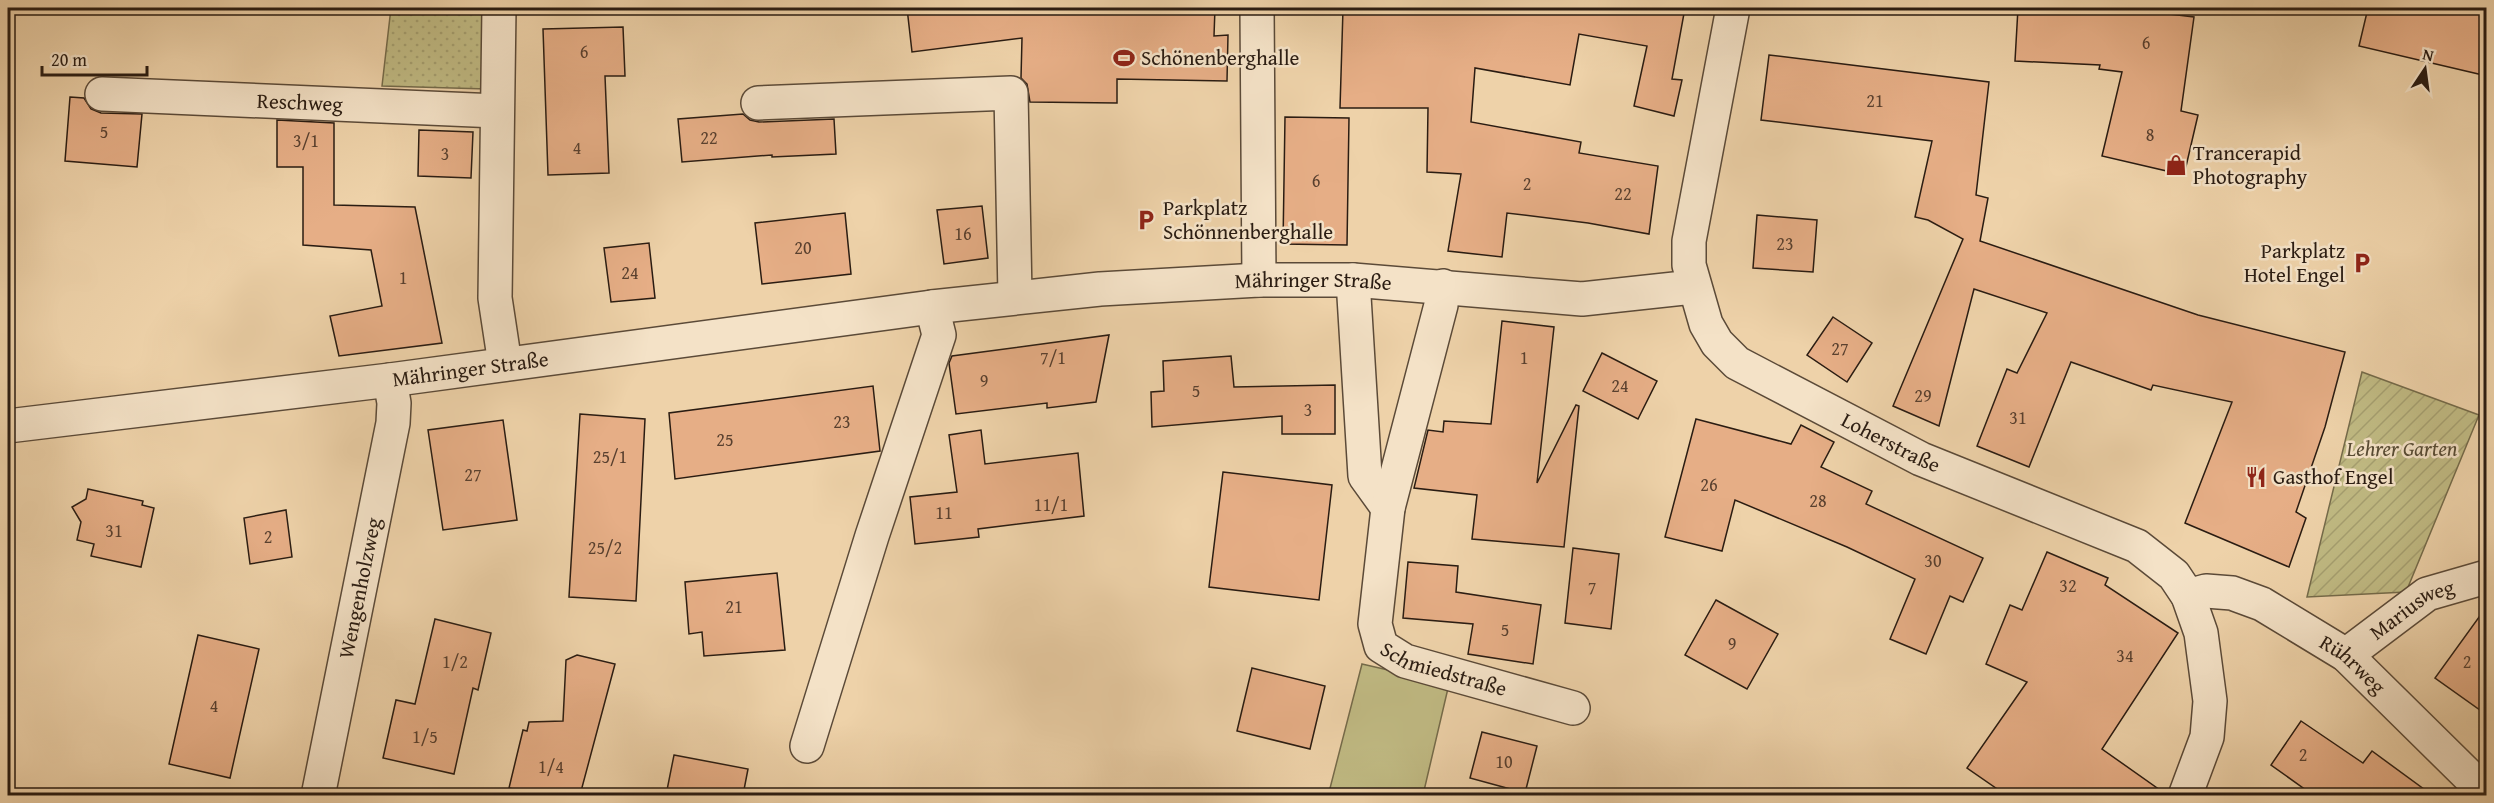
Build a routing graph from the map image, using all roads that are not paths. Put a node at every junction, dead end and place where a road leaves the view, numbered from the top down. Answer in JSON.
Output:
{"nodes":[{"id":1,"x":499,"y":8,"type":"edge"},
{"id":2,"x":1257,"y":8,"type":"edge"},
{"id":3,"x":1733,"y":8,"type":"edge"},
{"id":4,"x":102,"y":94,"type":"dead end"},
{"id":5,"x":758,"y":103,"type":"dead end"},
{"id":6,"x":497,"y":111,"type":"junction"},
{"id":7,"x":1259,"y":280,"type":"junction"},
{"id":8,"x":1353,"y":280,"type":"junction"},
{"id":9,"x":1443,"y":286,"type":"junction"},
{"id":10,"x":1694,"y":287,"type":"junction"},
{"id":11,"x":1015,"y":296,"type":"junction"},
{"id":12,"x":932,"y":306,"type":"junction"},
{"id":13,"x":505,"y":364,"type":"junction"},
{"id":14,"x":390,"y":380,"type":"junction"},
{"id":15,"x":8,"y":426,"type":"edge"},
{"id":16,"x":1388,"y":508,"type":"junction"},
{"id":17,"x":2487,"y":577,"type":"edge"},
{"id":18,"x":2188,"y":596,"type":"junction"},
{"id":19,"x":2346,"y":655,"type":"junction"},
{"id":20,"x":1573,"y":708,"type":"dead end"},
{"id":21,"x":807,"y":746,"type":"dead end"},
{"id":22,"x":2487,"y":794,"type":"edge"},
{"id":23,"x":318,"y":795,"type":"edge"},
{"id":24,"x":2186,"y":795,"type":"edge"}],
"edges":[{"from":1,"to":6,"type":"street"},
{"from":2,"to":7,"type":"street"},
{"from":3,"to":10,"type":"street","name":"Loherstraße"},
{"from":4,"to":6,"type":"street","name":"Reschweg"},
{"from":5,"to":11,"type":"street"},
{"from":6,"to":13,"type":"street"},
{"from":7,"to":8,"type":"street","name":"Mähringer Straße"},
{"from":7,"to":11,"type":"street","name":"Mähringer Straße"},
{"from":8,"to":9,"type":"street","name":"Mähringer Straße"},
{"from":8,"to":16,"type":"street"},
{"from":9,"to":10,"type":"street","name":"Mähringer Straße"},
{"from":9,"to":16,"type":"street","name":"Schmiedstraße"},
{"from":10,"to":18,"type":"street","name":"Loherstraße"},
{"from":11,"to":12,"type":"street","name":"Mähringer Straße"},
{"from":12,"to":13,"type":"street","name":"Mähringer Straße"},
{"from":12,"to":21,"type":"street"},
{"from":13,"to":14,"type":"street","name":"Mähringer Straße"},
{"from":14,"to":15,"type":"street","name":"Mähringer Straße"},
{"from":14,"to":23,"type":"street","name":"Wengenholzweg"},
{"from":16,"to":20,"type":"street","name":"Schmiedstraße"},
{"from":17,"to":19,"type":"street","name":"Mariusweg"},
{"from":18,"to":19,"type":"street","name":"Rührweg"},
{"from":18,"to":24,"type":"street","name":"Loherstraße"},
{"from":19,"to":22,"type":"street","name":"Rührweg"}]}
